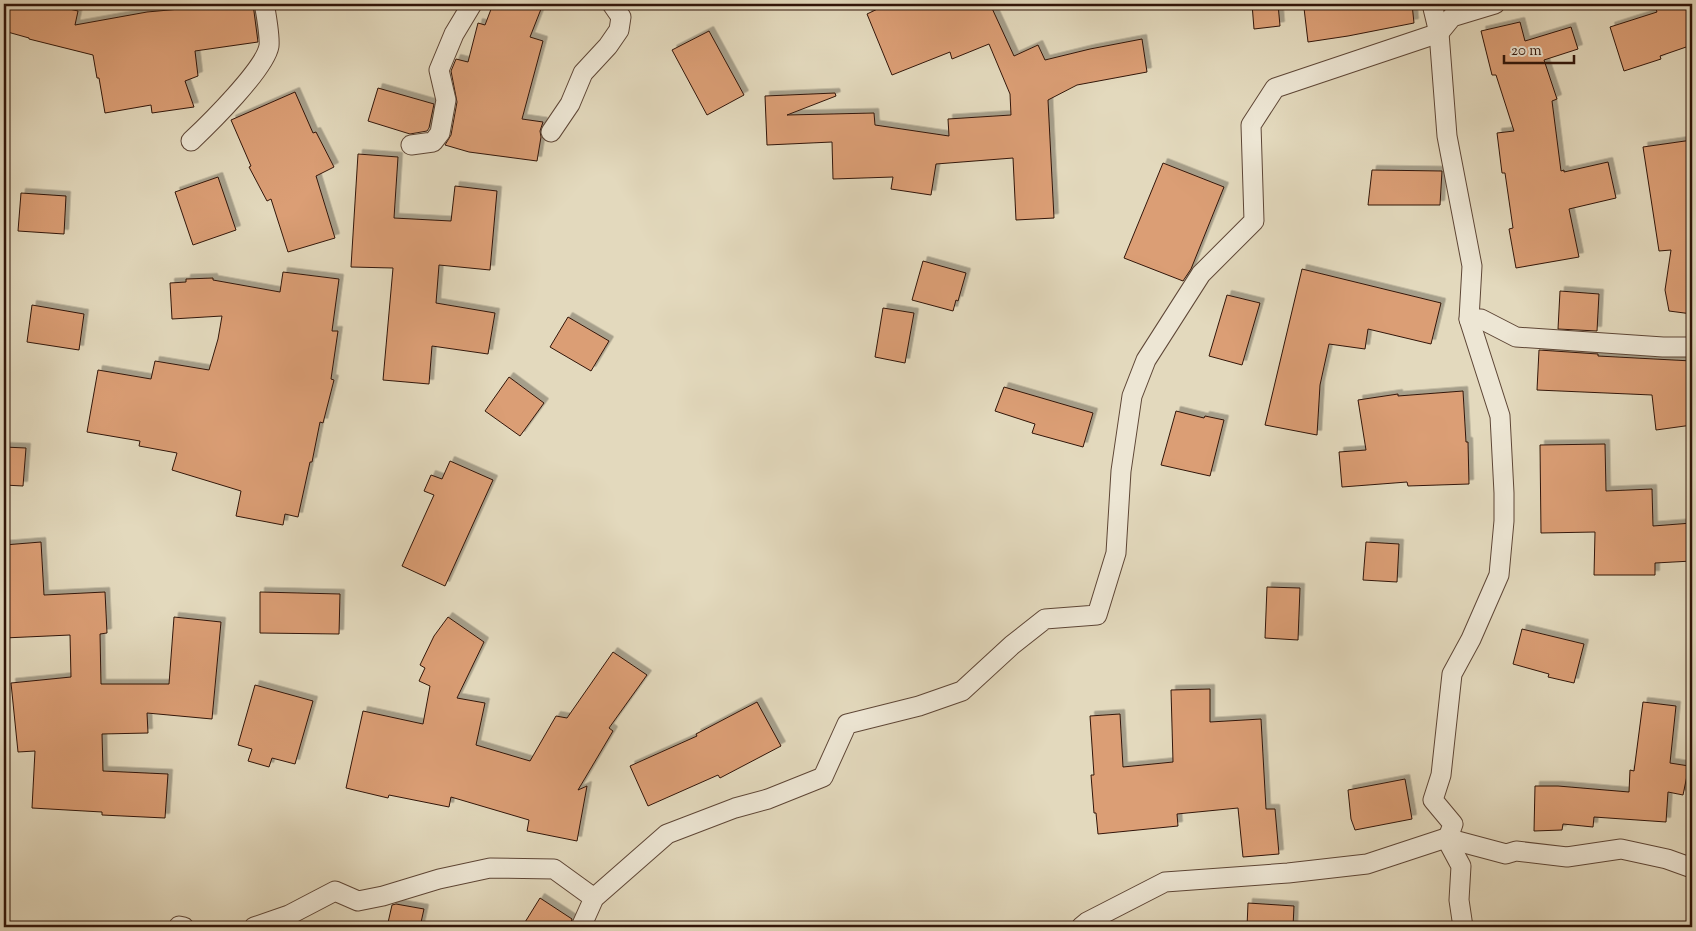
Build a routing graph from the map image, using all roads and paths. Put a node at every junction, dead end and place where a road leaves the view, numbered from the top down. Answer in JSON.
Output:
{"nodes":[{"id":1,"x":264,"y":4,"type":"edge"},
{"id":2,"x":472,"y":4,"type":"edge"},
{"id":3,"x":612,"y":4,"type":"edge"},
{"id":4,"x":1432,"y":4,"type":"edge"},
{"id":5,"x":1495,"y":4,"type":"edge"},
{"id":6,"x":1439,"y":33,"type":"junction"},
{"id":7,"x":551,"y":132,"type":"dead end"},
{"id":8,"x":192,"y":141,"type":"dead end"},
{"id":9,"x":411,"y":145,"type":"dead end"},
{"id":10,"x":1469,"y":319,"type":"junction"},
{"id":11,"x":1692,"y":347,"type":"edge"},
{"id":12,"x":1446,"y":838,"type":"junction"},
{"id":13,"x":1692,"y":868,"type":"edge"},
{"id":14,"x":594,"y":898,"type":"junction"},
{"id":15,"x":254,"y":927,"type":"edge"},
{"id":16,"x":582,"y":927,"type":"edge"},
{"id":17,"x":1081,"y":927,"type":"edge"},
{"id":18,"x":1463,"y":927,"type":"edge"}],
"edges":[{"from":1,"to":8,"type":"street"},
{"from":2,"to":9,"type":"street"},
{"from":3,"to":7,"type":"street"},
{"from":4,"to":6,"type":"street"},
{"from":5,"to":6,"type":"street"},
{"from":6,"to":10,"type":"street"},
{"from":6,"to":14,"type":"street"},
{"from":10,"to":11,"type":"street"},
{"from":10,"to":12,"type":"street"},
{"from":12,"to":13,"type":"street"},
{"from":12,"to":17,"type":"street"},
{"from":12,"to":18,"type":"street"},
{"from":14,"to":15,"type":"street"},
{"from":14,"to":16,"type":"street"}]}
